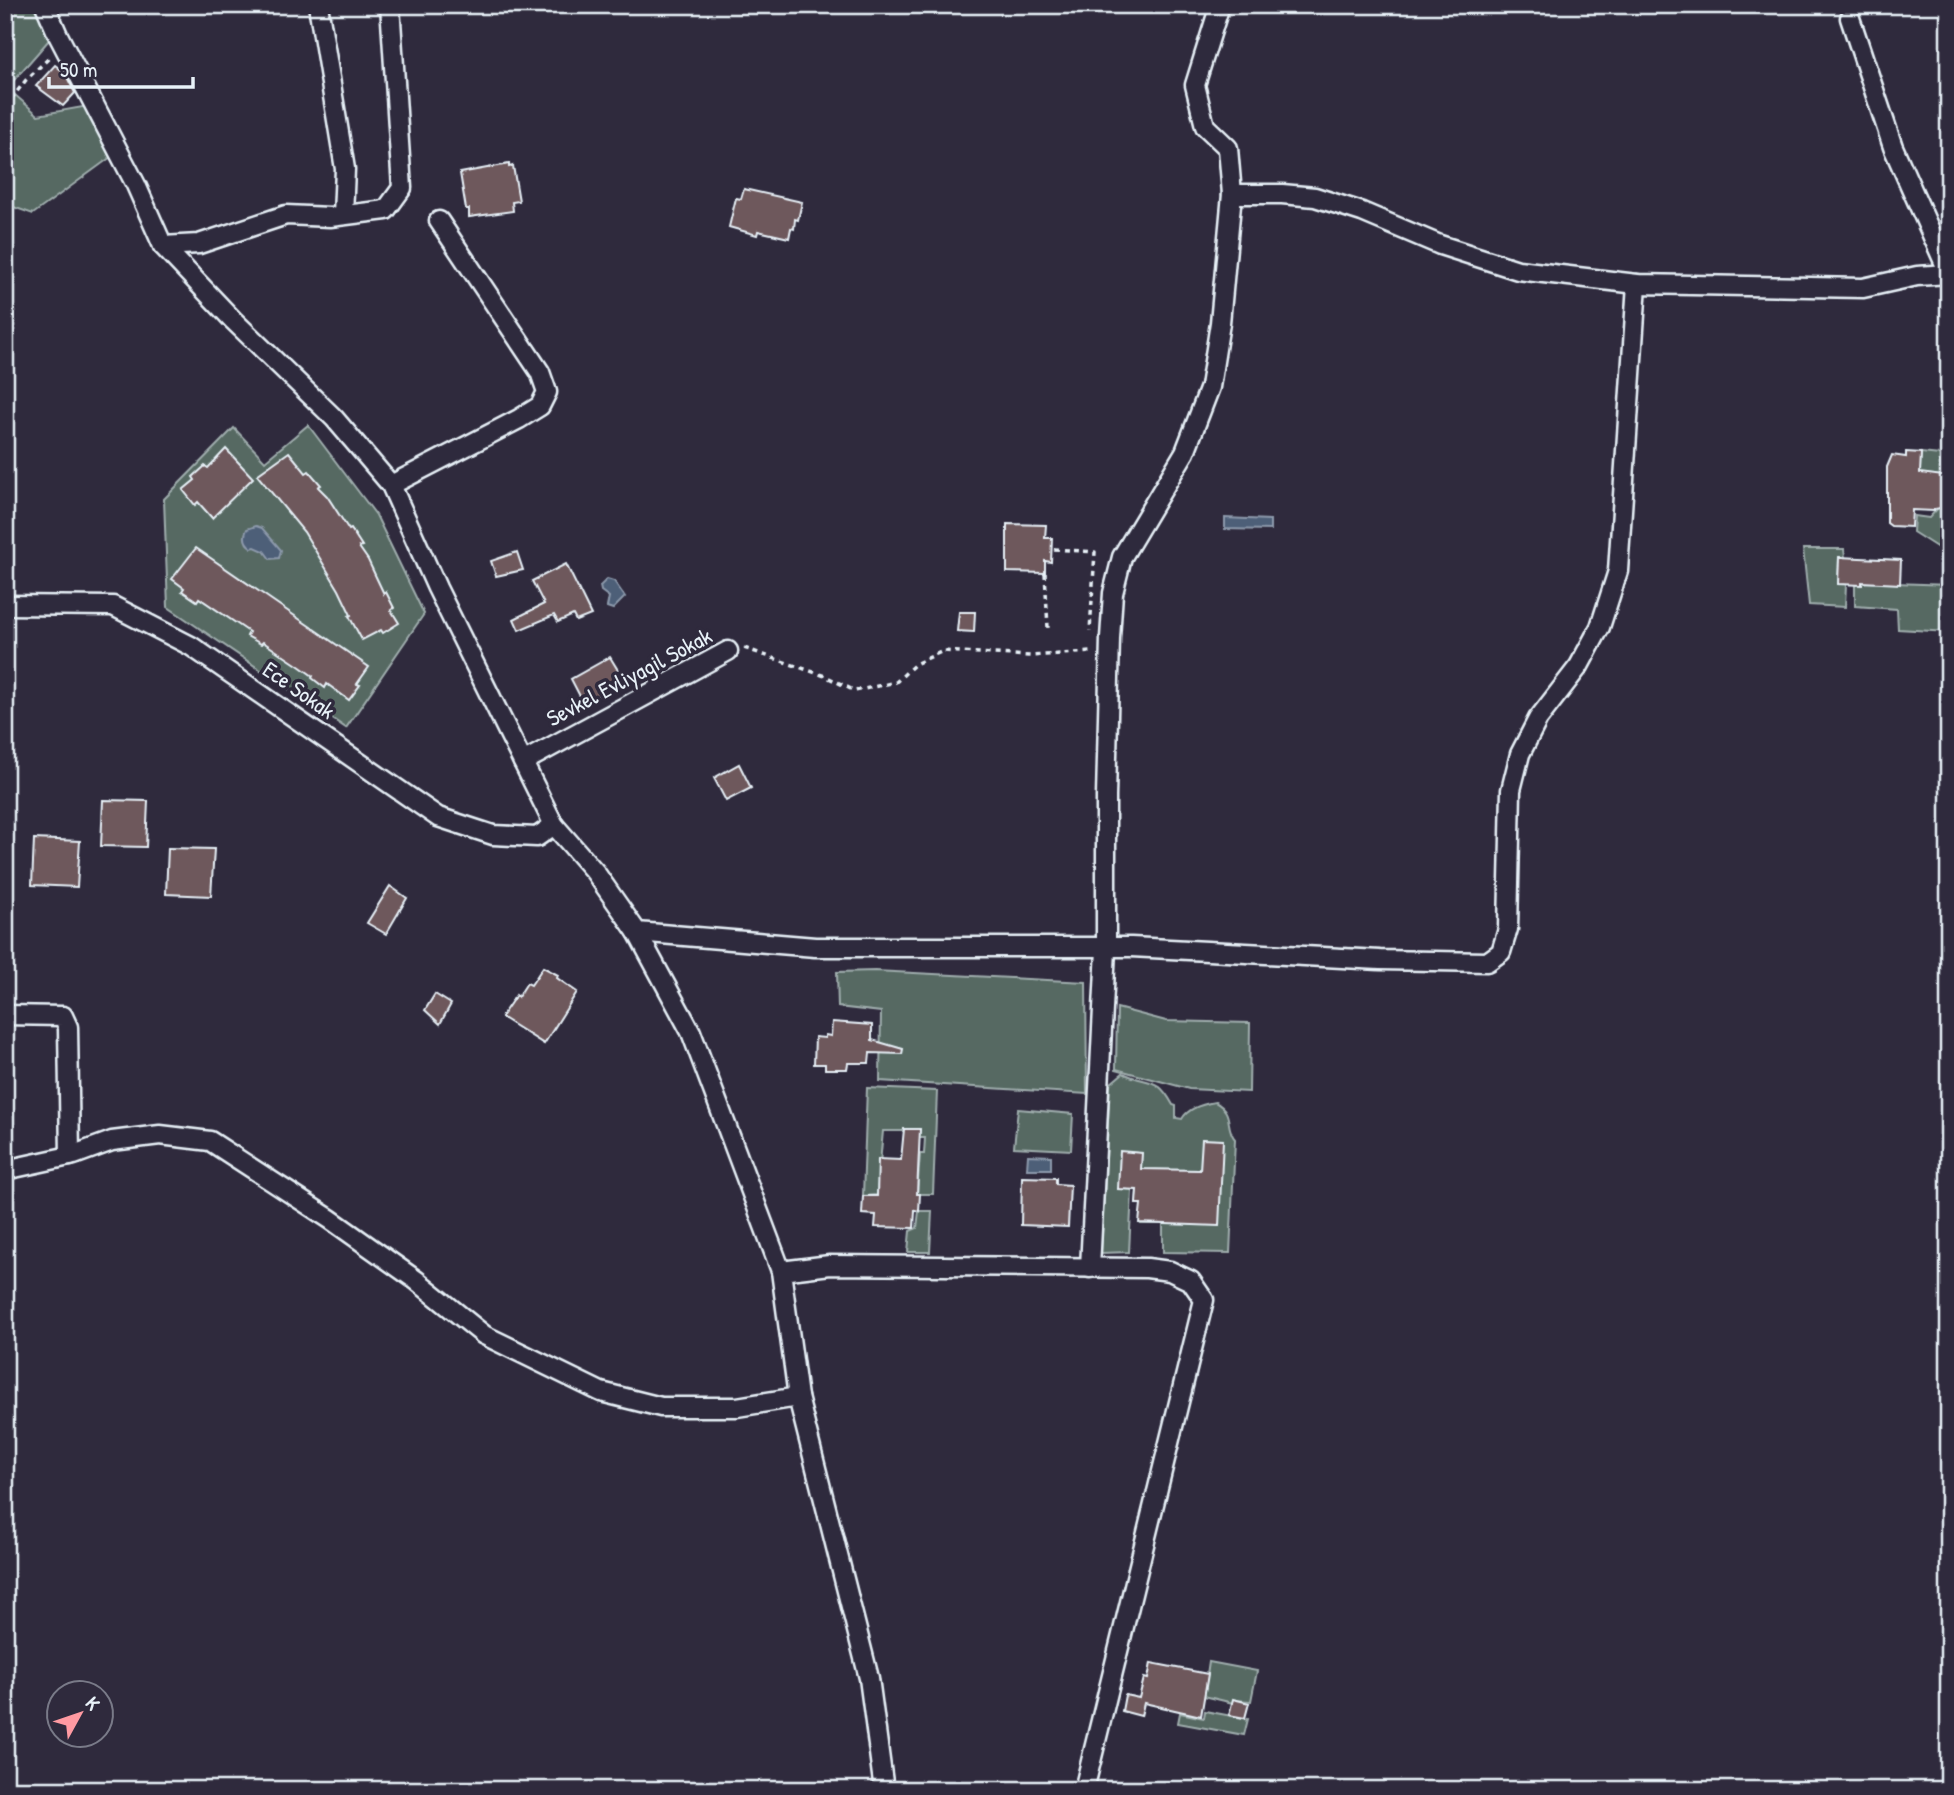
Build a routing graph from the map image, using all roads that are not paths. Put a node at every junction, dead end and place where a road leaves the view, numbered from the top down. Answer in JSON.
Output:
{"nodes":[{"id":1,"x":45,"y":5,"type":"edge"},
{"id":2,"x":318,"y":5,"type":"edge"},
{"id":3,"x":390,"y":5,"type":"edge"},
{"id":4,"x":1220,"y":5,"type":"edge"},
{"id":5,"x":1850,"y":18,"type":"dead end"},
{"id":6,"x":1233,"y":194,"type":"junction"},
{"id":7,"x":344,"y":215,"type":"junction"},
{"id":8,"x":439,"y":221,"type":"dead end"},
{"id":9,"x":163,"y":246,"type":"junction"},
{"id":10,"x":1949,"y":273,"type":"edge"},
{"id":11,"x":1637,"y":284,"type":"junction"},
{"id":12,"x":391,"y":485,"type":"junction"},
{"id":13,"x":5,"y":605,"type":"edge"},
{"id":14,"x":729,"y":651,"type":"road end"},
{"id":15,"x":523,"y":762,"type":"junction"},
{"id":16,"x":554,"y":825,"type":"junction"},
{"id":17,"x":637,"y":932,"type":"junction"},
{"id":18,"x":1106,"y":949,"type":"junction"},
{"id":19,"x":5,"y":1015,"type":"edge"},
{"id":20,"x":70,"y":1156,"type":"junction"},
{"id":21,"x":5,"y":1170,"type":"edge"},
{"id":22,"x":1090,"y":1268,"type":"junction"},
{"id":23,"x":781,"y":1271,"type":"junction"},
{"id":24,"x":799,"y":1397,"type":"junction"},
{"id":25,"x":884,"y":1790,"type":"edge"},
{"id":26,"x":1084,"y":1790,"type":"edge"}],
"edges":[{"from":1,"to":9,"type":"street"},
{"from":2,"to":7,"type":"street"},
{"from":3,"to":7,"type":"street"},
{"from":4,"to":6,"type":"street"},
{"from":5,"to":10,"type":"street"},
{"from":6,"to":11,"type":"street"},
{"from":6,"to":18,"type":"street"},
{"from":7,"to":9,"type":"street"},
{"from":8,"to":12,"type":"street"},
{"from":9,"to":12,"type":"street"},
{"from":10,"to":11,"type":"street"},
{"from":11,"to":18,"type":"street"},
{"from":12,"to":15,"type":"street"},
{"from":13,"to":16,"type":"street","name":"Ece Sokak"},
{"from":14,"to":15,"type":"street","name":"Sevkel Evliyagil Sokak"},
{"from":15,"to":16,"type":"street"},
{"from":16,"to":17,"type":"street"},
{"from":17,"to":18,"type":"street"},
{"from":17,"to":23,"type":"street"},
{"from":18,"to":22,"type":"street"},
{"from":19,"to":20,"type":"street"},
{"from":20,"to":21,"type":"street"},
{"from":20,"to":24,"type":"street"},
{"from":22,"to":23,"type":"street"},
{"from":22,"to":26,"type":"street"},
{"from":23,"to":24,"type":"street"},
{"from":24,"to":25,"type":"street"}]}
